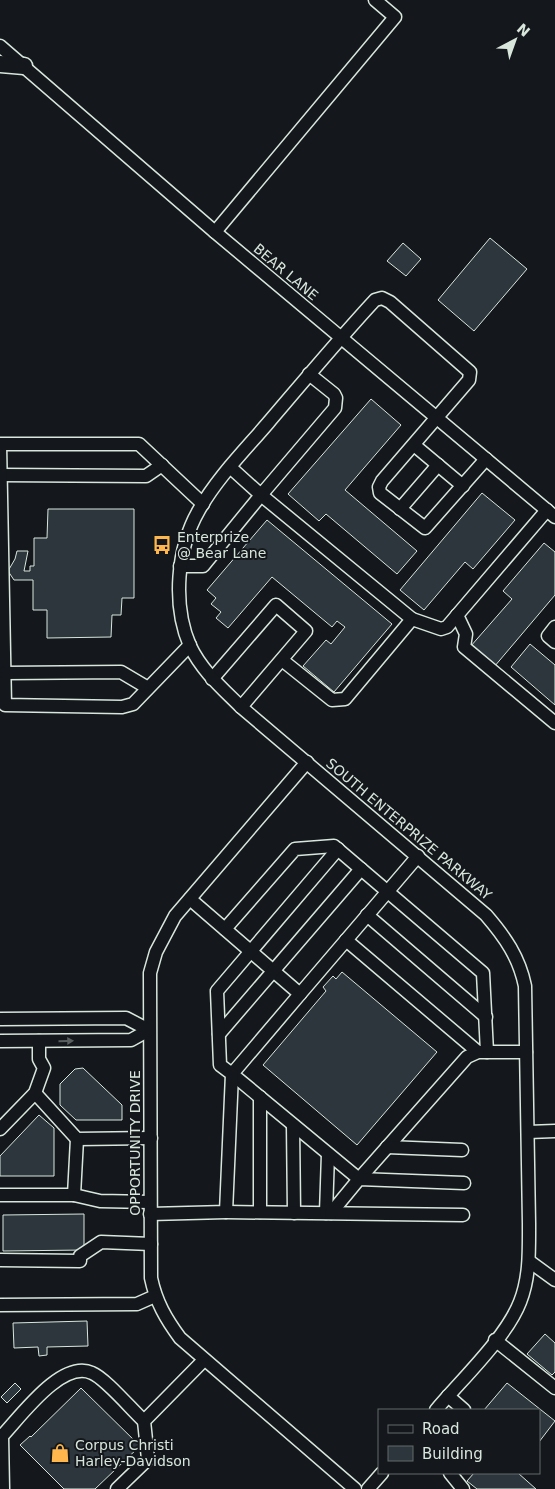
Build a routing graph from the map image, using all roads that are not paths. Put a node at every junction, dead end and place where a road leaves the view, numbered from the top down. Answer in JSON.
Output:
{"nodes":[{"id":1,"x":375,"y":0,"type":"edge"},
{"id":2,"x":0,"y":46,"type":"edge"},
{"id":3,"x":0,"y":64,"type":"edge"},
{"id":4,"x":24,"y":66,"type":"junction"},
{"id":5,"x":215,"y":232,"type":"junction"},
{"id":6,"x":341,"y":338,"type":"junction"},
{"id":7,"x":309,"y":374,"type":"junction"},
{"id":8,"x":437,"y":419,"type":"junction"},
{"id":9,"x":414,"y":445,"type":"junction"},
{"id":10,"x":486,"y":459,"type":"junction"},
{"id":11,"x":162,"y":465,"type":"junction"},
{"id":12,"x":438,"y":465,"type":"junction"},
{"id":13,"x":230,"y":467,"type":"junction"},
{"id":14,"x":1,"y":475,"type":"edge"},
{"id":15,"x":463,"y":486,"type":"junction"},
{"id":16,"x":262,"y":494,"type":"junction"},
{"id":17,"x":203,"y":504,"type":"junction"},
{"id":18,"x":400,"y":509,"type":"junction"},
{"id":19,"x":551,"y":513,"type":"edge"},
{"id":20,"x":1,"y":557,"type":"edge"},
{"id":21,"x":180,"y":566,"type":"junction"},
{"id":22,"x":457,"y":615,"type":"junction"},
{"id":23,"x":412,"y":619,"type":"junction"},
{"id":24,"x":555,"y":627,"type":"edge"},
{"id":25,"x":555,"y":642,"type":"edge"},
{"id":26,"x":190,"y":645,"type":"junction"},
{"id":27,"x":282,"y":660,"type":"junction"},
{"id":28,"x":5,"y":673,"type":"junction"},
{"id":29,"x":212,"y":679,"type":"junction"},
{"id":30,"x":148,"y":688,"type":"junction"},
{"id":31,"x":241,"y":707,"type":"junction"},
{"id":32,"x":555,"y":723,"type":"edge"},
{"id":33,"x":306,"y":762,"type":"junction"},
{"id":34,"x":338,"y":849,"type":"junction"},
{"id":35,"x":418,"y":856,"type":"junction"},
{"id":36,"x":361,"y":869,"type":"junction"},
{"id":37,"x":387,"y":891,"type":"junction"},
{"id":38,"x":190,"y":899,"type":"junction"},
{"id":39,"x":367,"y":915,"type":"junction"},
{"id":40,"x":225,"y":929,"type":"junction"},
{"id":41,"x":346,"y":940,"type":"junction"},
{"id":42,"x":250,"y":951,"type":"junction"},
{"id":43,"x":272,"y":971,"type":"junction"},
{"id":44,"x":300,"y":994,"type":"junction"},
{"id":45,"x":486,"y":1017,"type":"junction"},
{"id":46,"x":0,"y":1019,"type":"edge"},
{"id":47,"x":149,"y":1030,"type":"junction"},
{"id":48,"x":219,"y":1034,"type":"junction"},
{"id":49,"x":0,"y":1041,"type":"edge"},
{"id":50,"x":39,"y":1041,"type":"junction"},
{"id":51,"x":483,"y":1052,"type":"junction"},
{"id":52,"x":526,"y":1052,"type":"junction"},
{"id":53,"x":232,"y":1074,"type":"junction"},
{"id":54,"x":35,"y":1092,"type":"junction"},
{"id":55,"x":260,"y":1098,"type":"junction"},
{"id":56,"x":293,"y":1125,"type":"junction"},
{"id":57,"x":0,"y":1129,"type":"edge"},
{"id":58,"x":555,"y":1131,"type":"edge"},
{"id":59,"x":528,"y":1132,"type":"junction"},
{"id":60,"x":151,"y":1138,"type":"junction"},
{"id":61,"x":77,"y":1139,"type":"junction"},
{"id":62,"x":387,"y":1148,"type":"junction"},
{"id":63,"x":462,"y":1150,"type":"dead end"},
{"id":64,"x":328,"y":1154,"type":"junction"},
{"id":65,"x":359,"y":1179,"type":"junction"},
{"id":66,"x":464,"y":1183,"type":"dead end"},
{"id":67,"x":0,"y":1195,"type":"edge"},
{"id":68,"x":74,"y":1195,"type":"junction"},
{"id":69,"x":150,"y":1208,"type":"junction"},
{"id":70,"x":226,"y":1212,"type":"junction"},
{"id":71,"x":260,"y":1212,"type":"junction"},
{"id":72,"x":294,"y":1212,"type":"junction"},
{"id":73,"x":329,"y":1213,"type":"junction"},
{"id":74,"x":463,"y":1215,"type":"dead end"},
{"id":75,"x":151,"y":1244,"type":"junction"},
{"id":76,"x":0,"y":1260,"type":"edge"},
{"id":77,"x":529,"y":1261,"type":"junction"},
{"id":78,"x":555,"y":1280,"type":"edge"},
{"id":79,"x":155,"y":1296,"type":"junction"},
{"id":80,"x":0,"y":1305,"type":"edge"},
{"id":81,"x":495,"y":1340,"type":"junction"},
{"id":82,"x":203,"y":1361,"type":"junction"},
{"id":83,"x":555,"y":1388,"type":"edge"},
{"id":84,"x":448,"y":1396,"type":"junction"},
{"id":85,"x":437,"y":1409,"type":"edge"},
{"id":86,"x":463,"y":1409,"type":"edge"},
{"id":87,"x":144,"y":1421,"type":"junction"},
{"id":88,"x":381,"y":1474,"type":"edge"},
{"id":89,"x":451,"y":1474,"type":"edge"},
{"id":90,"x":3,"y":1489,"type":"edge"},
{"id":91,"x":117,"y":1489,"type":"edge"},
{"id":92,"x":355,"y":1489,"type":"edge"},
{"id":93,"x":368,"y":1489,"type":"edge"},
{"id":94,"x":463,"y":1489,"type":"edge"}],
"edges":[{"from":1,"to":5,"type":"street"},
{"from":2,"to":4,"type":"street","name":"BEAR LANE"},
{"from":3,"to":4,"type":"main road"},
{"from":4,"to":5,"type":"street","name":"BEAR LANE"},
{"from":5,"to":6,"type":"street","name":"BEAR LANE"},
{"from":6,"to":7,"type":"street","name":"SOUTH ENTERPRIZE PARKWAY"},
{"from":6,"to":8,"type":"street","name":"BEAR LANE"},
{"from":6,"to":8,"type":"street","name":"SOUTH ENTERPRIZE PARKWAY"},
{"from":7,"to":13,"type":"street","name":"SOUTH ENTERPRIZE PARKWAY"},
{"from":7,"to":16,"type":"street"},
{"from":8,"to":9,"type":"street"},
{"from":8,"to":10,"type":"street","name":"BEAR LANE"},
{"from":9,"to":12,"type":"street"},
{"from":9,"to":18,"type":"street"},
{"from":10,"to":15,"type":"street"},
{"from":10,"to":19,"type":"street","name":"BEAR LANE"},
{"from":11,"to":14,"type":"street"},
{"from":11,"to":14,"type":"street"},
{"from":11,"to":17,"type":"street"},
{"from":12,"to":15,"type":"street"},
{"from":12,"to":18,"type":"street"},
{"from":13,"to":16,"type":"street"},
{"from":13,"to":17,"type":"street","name":"SOUTH ENTERPRIZE PARKWAY"},
{"from":14,"to":20,"type":"street"},
{"from":15,"to":18,"type":"street"},
{"from":16,"to":21,"type":"street"},
{"from":16,"to":23,"type":"street"},
{"from":17,"to":21,"type":"street","name":"SOUTH ENTERPRIZE PARKWAY"},
{"from":19,"to":22,"type":"street"},
{"from":20,"to":28,"type":"street"},
{"from":21,"to":26,"type":"street","name":"SOUTH ENTERPRIZE PARKWAY"},
{"from":22,"to":23,"type":"street"},
{"from":22,"to":32,"type":"street"},
{"from":23,"to":27,"type":"street"},
{"from":24,"to":25,"type":"street"},
{"from":26,"to":29,"type":"street","name":"SOUTH ENTERPRIZE PARKWAY"},
{"from":26,"to":30,"type":"street"},
{"from":27,"to":29,"type":"street"},
{"from":27,"to":31,"type":"street"},
{"from":28,"to":30,"type":"street"},
{"from":28,"to":30,"type":"street"},
{"from":29,"to":31,"type":"street","name":"SOUTH ENTERPRIZE PARKWAY"},
{"from":31,"to":33,"type":"street","name":"SOUTH ENTERPRIZE PARKWAY"},
{"from":33,"to":35,"type":"street","name":"SOUTH ENTERPRIZE PARKWAY"},
{"from":33,"to":38,"type":"street","name":"OPPORTUNITY DRIVE"},
{"from":34,"to":36,"type":"street"},
{"from":34,"to":40,"type":"street"},
{"from":34,"to":42,"type":"street"},
{"from":35,"to":37,"type":"street"},
{"from":35,"to":52,"type":"street","name":"SOUTH ENTERPRIZE PARKWAY"},
{"from":36,"to":37,"type":"street"},
{"from":36,"to":43,"type":"street"},
{"from":37,"to":39,"type":"street"},
{"from":37,"to":45,"type":"street"},
{"from":38,"to":40,"type":"street"},
{"from":38,"to":47,"type":"street","name":"OPPORTUNITY DRIVE"},
{"from":39,"to":41,"type":"street"},
{"from":39,"to":45,"type":"street"},
{"from":40,"to":42,"type":"street"},
{"from":41,"to":44,"type":"street"},
{"from":41,"to":51,"type":"street"},
{"from":42,"to":43,"type":"street"},
{"from":42,"to":48,"type":"street"},
{"from":43,"to":44,"type":"street"},
{"from":43,"to":48,"type":"street"},
{"from":44,"to":53,"type":"street"},
{"from":45,"to":51,"type":"street"},
{"from":46,"to":47,"type":"street"},
{"from":50,"to":47,"type":"street","one_way":true},
{"from":47,"to":60,"type":"street","name":"OPPORTUNITY DRIVE"},
{"from":48,"to":53,"type":"street"},
{"from":49,"to":50,"type":"street"},
{"from":50,"to":54,"type":"street"},
{"from":51,"to":52,"type":"street"},
{"from":51,"to":62,"type":"street"},
{"from":52,"to":59,"type":"street","name":"SOUTH ENTERPRIZE PARKWAY"},
{"from":53,"to":55,"type":"street"},
{"from":53,"to":70,"type":"street"},
{"from":54,"to":57,"type":"street"},
{"from":54,"to":61,"type":"street"},
{"from":55,"to":56,"type":"street"},
{"from":55,"to":71,"type":"street"},
{"from":56,"to":64,"type":"street"},
{"from":56,"to":72,"type":"street"},
{"from":58,"to":59,"type":"street"},
{"from":59,"to":77,"type":"street","name":"SOUTH ENTERPRIZE PARKWAY"},
{"from":60,"to":61,"type":"street"},
{"from":60,"to":69,"type":"street","name":"OPPORTUNITY DRIVE"},
{"from":61,"to":68,"type":"street"},
{"from":62,"to":63,"type":"street"},
{"from":62,"to":65,"type":"street"},
{"from":64,"to":65,"type":"street"},
{"from":64,"to":73,"type":"street"},
{"from":65,"to":66,"type":"street"},
{"from":65,"to":73,"type":"street"},
{"from":67,"to":68,"type":"street"},
{"from":68,"to":69,"type":"street"},
{"from":69,"to":70,"type":"street"},
{"from":69,"to":75,"type":"street","name":"OPPORTUNITY DRIVE"},
{"from":70,"to":71,"type":"street"},
{"from":71,"to":72,"type":"street"},
{"from":72,"to":73,"type":"street"},
{"from":73,"to":74,"type":"street"},
{"from":75,"to":76,"type":"street"},
{"from":75,"to":79,"type":"street","name":"OPPORTUNITY DRIVE"},
{"from":77,"to":78,"type":"street"},
{"from":77,"to":81,"type":"street","name":"SOUTH ENTERPRIZE PARKWAY"},
{"from":79,"to":80,"type":"street"},
{"from":79,"to":82,"type":"street","name":"OPPORTUNITY DRIVE"},
{"from":81,"to":83,"type":"street"},
{"from":81,"to":84,"type":"street","name":"SOUTH ENTERPRIZE PARKWAY"},
{"from":82,"to":87,"type":"street"},
{"from":82,"to":92,"type":"street","name":"OPPORTUNITY DRIVE"},
{"from":84,"to":85,"type":"street","name":"SOUTH ENTERPRIZE PARKWAY"},
{"from":84,"to":86,"type":"street"},
{"from":87,"to":90,"type":"street"},
{"from":87,"to":91,"type":"street"},
{"from":88,"to":93,"type":"street"},
{"from":89,"to":94,"type":"street"}]}
